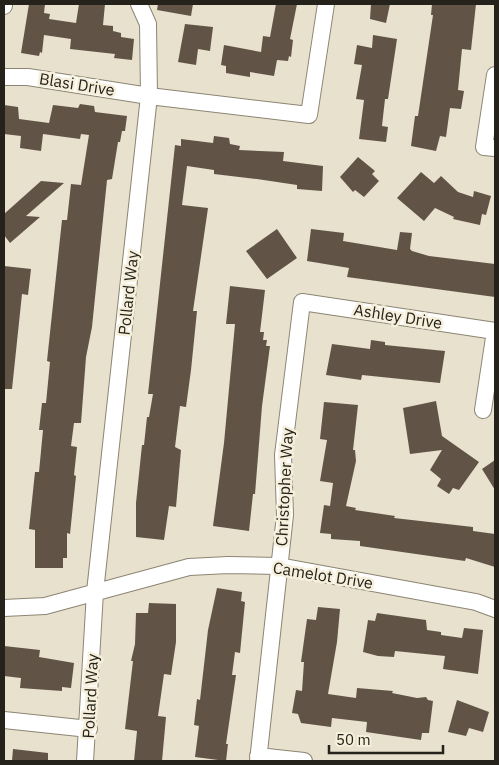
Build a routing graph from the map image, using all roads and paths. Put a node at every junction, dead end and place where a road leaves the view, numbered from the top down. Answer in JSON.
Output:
{"nodes":[{"id":1,"x":139,"y":4,"type":"edge"},
{"id":2,"x":326,"y":4,"type":"edge"},
{"id":3,"x":495,"y":75,"type":"edge"},
{"id":4,"x":4,"y":78,"type":"edge"},
{"id":5,"x":149,"y":96,"type":"junction"},
{"id":6,"x":489,"y":148,"type":"edge"},
{"id":7,"x":302,"y":302,"type":"joint"},
{"id":8,"x":495,"y":331,"type":"edge"},
{"id":9,"x":483,"y":410,"type":"dead end"},
{"id":10,"x":279,"y":566,"type":"junction"},
{"id":11,"x":96,"y":592,"type":"junction"},
{"id":12,"x":4,"y":608,"type":"edge"},
{"id":13,"x":495,"y":608,"type":"edge"},
{"id":14,"x":4,"y":720,"type":"edge"},
{"id":15,"x":89,"y":729,"type":"junction"},
{"id":16,"x":258,"y":759,"type":"edge"},
{"id":17,"x":85,"y":761,"type":"edge"},
{"id":18,"x":304,"y":761,"type":"edge"}],
"edges":[{"from":1,"to":5,"type":"street","name":"Pollard Way"},
{"from":2,"to":5,"type":"street"},
{"from":3,"to":6,"type":"street"},
{"from":4,"to":5,"type":"street","name":"Blasi Drive"},
{"from":5,"to":11,"type":"street","name":"Pollard Way"},
{"from":7,"to":8,"type":"street","name":"Ashley Drive"},
{"from":7,"to":10,"type":"street","name":"Christopher Way"},
{"from":8,"to":9,"type":"street"},
{"from":10,"to":11,"type":"street","name":"Camelot Drive"},
{"from":10,"to":13,"type":"street","name":"Camelot Drive"},
{"from":10,"to":16,"type":"street","name":"Christopher Way"},
{"from":11,"to":12,"type":"street","name":"Camelot Drive"},
{"from":11,"to":15,"type":"street","name":"Pollard Way"},
{"from":14,"to":15,"type":"street"},
{"from":15,"to":17,"type":"street","name":"Pollard Way"},
{"from":16,"to":18,"type":"street"}]}
